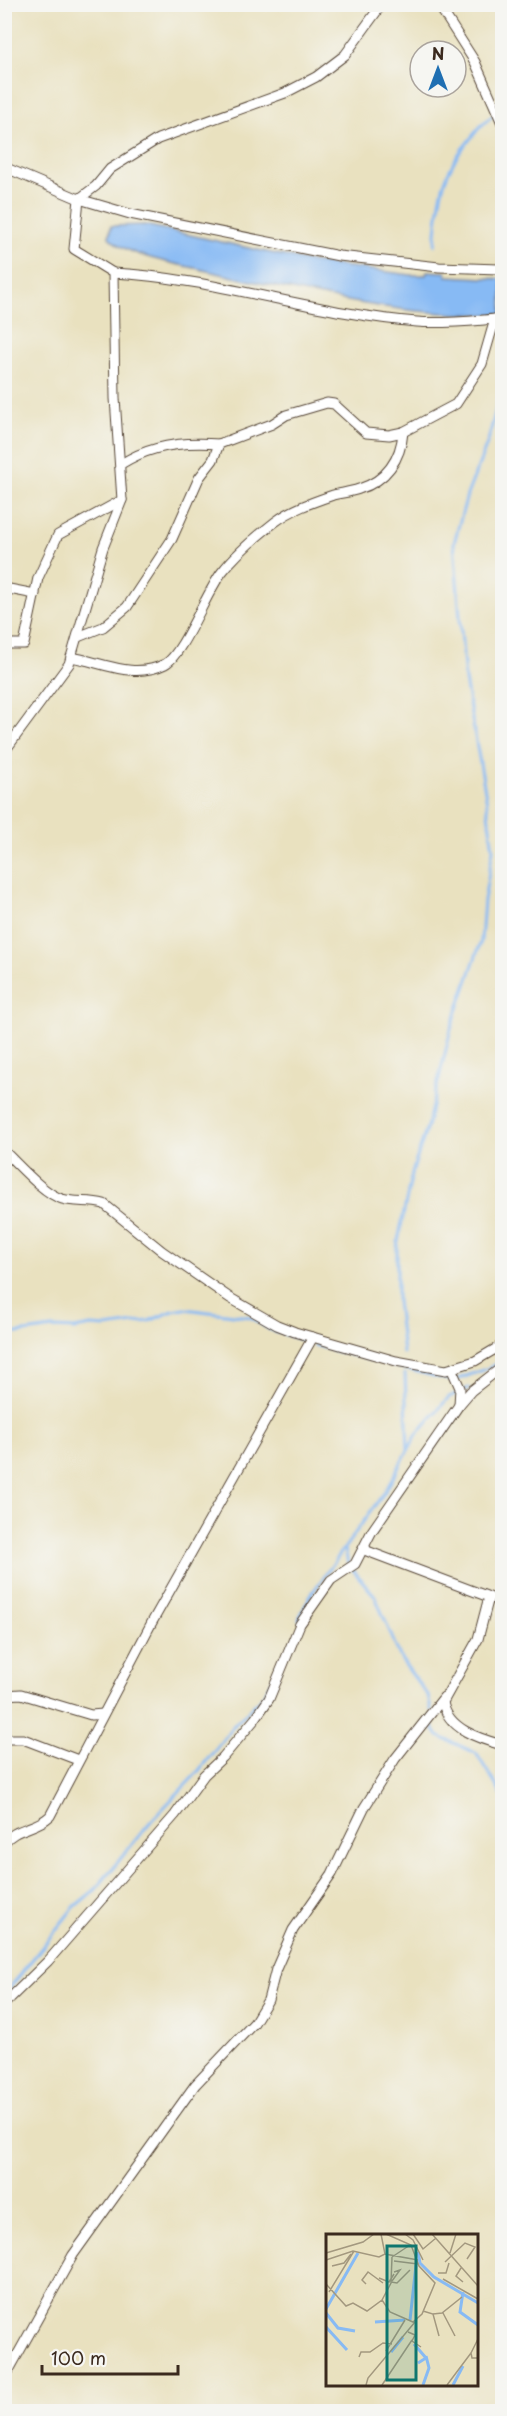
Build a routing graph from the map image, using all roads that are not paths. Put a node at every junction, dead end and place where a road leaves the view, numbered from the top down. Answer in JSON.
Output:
{"nodes":[{"id":1,"x":382,"y":4,"type":"edge"},
{"id":2,"x":438,"y":4,"type":"edge"},
{"id":3,"x":502,"y":123,"type":"edge"},
{"id":4,"x":4,"y":167,"type":"edge"},
{"id":5,"x":79,"y":199,"type":"junction"},
{"id":6,"x":502,"y":267,"type":"edge"},
{"id":7,"x":113,"y":273,"type":"junction"},
{"id":8,"x":499,"y":321,"type":"edge"},
{"id":9,"x":403,"y":432,"type":"junction"},
{"id":10,"x":219,"y":444,"type":"junction"},
{"id":11,"x":121,"y":464,"type":"junction"},
{"id":12,"x":122,"y":500,"type":"junction"},
{"id":13,"x":4,"y":588,"type":"edge"},
{"id":14,"x":34,"y":594,"type":"junction"},
{"id":15,"x":78,"y":637,"type":"junction"},
{"id":16,"x":4,"y":644,"type":"edge"},
{"id":17,"x":71,"y":657,"type":"junction"},
{"id":18,"x":4,"y":752,"type":"edge"},
{"id":19,"x":4,"y":1151,"type":"edge"},
{"id":20,"x":313,"y":1337,"type":"junction"},
{"id":21,"x":502,"y":1345,"type":"edge"},
{"id":22,"x":502,"y":1366,"type":"edge"},
{"id":23,"x":452,"y":1370,"type":"junction"},
{"id":24,"x":459,"y":1405,"type":"junction"},
{"id":25,"x":365,"y":1546,"type":"junction"},
{"id":26,"x":4,"y":1695,"type":"edge"},
{"id":27,"x":444,"y":1697,"type":"junction"},
{"id":28,"x":103,"y":1714,"type":"junction"},
{"id":29,"x":4,"y":1739,"type":"edge"},
{"id":30,"x":502,"y":1745,"type":"edge"},
{"id":31,"x":78,"y":1760,"type":"junction"},
{"id":32,"x":4,"y":1843,"type":"edge"},
{"id":33,"x":4,"y":2004,"type":"edge"},
{"id":34,"x":4,"y":2379,"type":"edge"}],
"edges":[{"from":1,"to":5,"type":"street"},
{"from":2,"to":3,"type":"street"},
{"from":4,"to":5,"type":"street"},
{"from":5,"to":6,"type":"street"},
{"from":5,"to":7,"type":"street"},
{"from":7,"to":8,"type":"street"},
{"from":7,"to":11,"type":"street"},
{"from":8,"to":9,"type":"street"},
{"from":9,"to":10,"type":"street"},
{"from":9,"to":17,"type":"street"},
{"from":10,"to":11,"type":"street"},
{"from":10,"to":15,"type":"street"},
{"from":11,"to":12,"type":"street"},
{"from":12,"to":14,"type":"street"},
{"from":12,"to":15,"type":"street"},
{"from":13,"to":14,"type":"street"},
{"from":14,"to":16,"type":"street"},
{"from":15,"to":17,"type":"street"},
{"from":17,"to":18,"type":"street"},
{"from":19,"to":20,"type":"street"},
{"from":20,"to":23,"type":"street"},
{"from":20,"to":28,"type":"street"},
{"from":21,"to":23,"type":"street"},
{"from":22,"to":24,"type":"street"},
{"from":23,"to":24,"type":"street"},
{"from":24,"to":25,"type":"street"},
{"from":25,"to":27,"type":"street"},
{"from":25,"to":33,"type":"street"},
{"from":26,"to":28,"type":"street"},
{"from":27,"to":30,"type":"street"},
{"from":27,"to":34,"type":"street"},
{"from":28,"to":31,"type":"street"},
{"from":29,"to":31,"type":"street"},
{"from":31,"to":32,"type":"street"}]}
